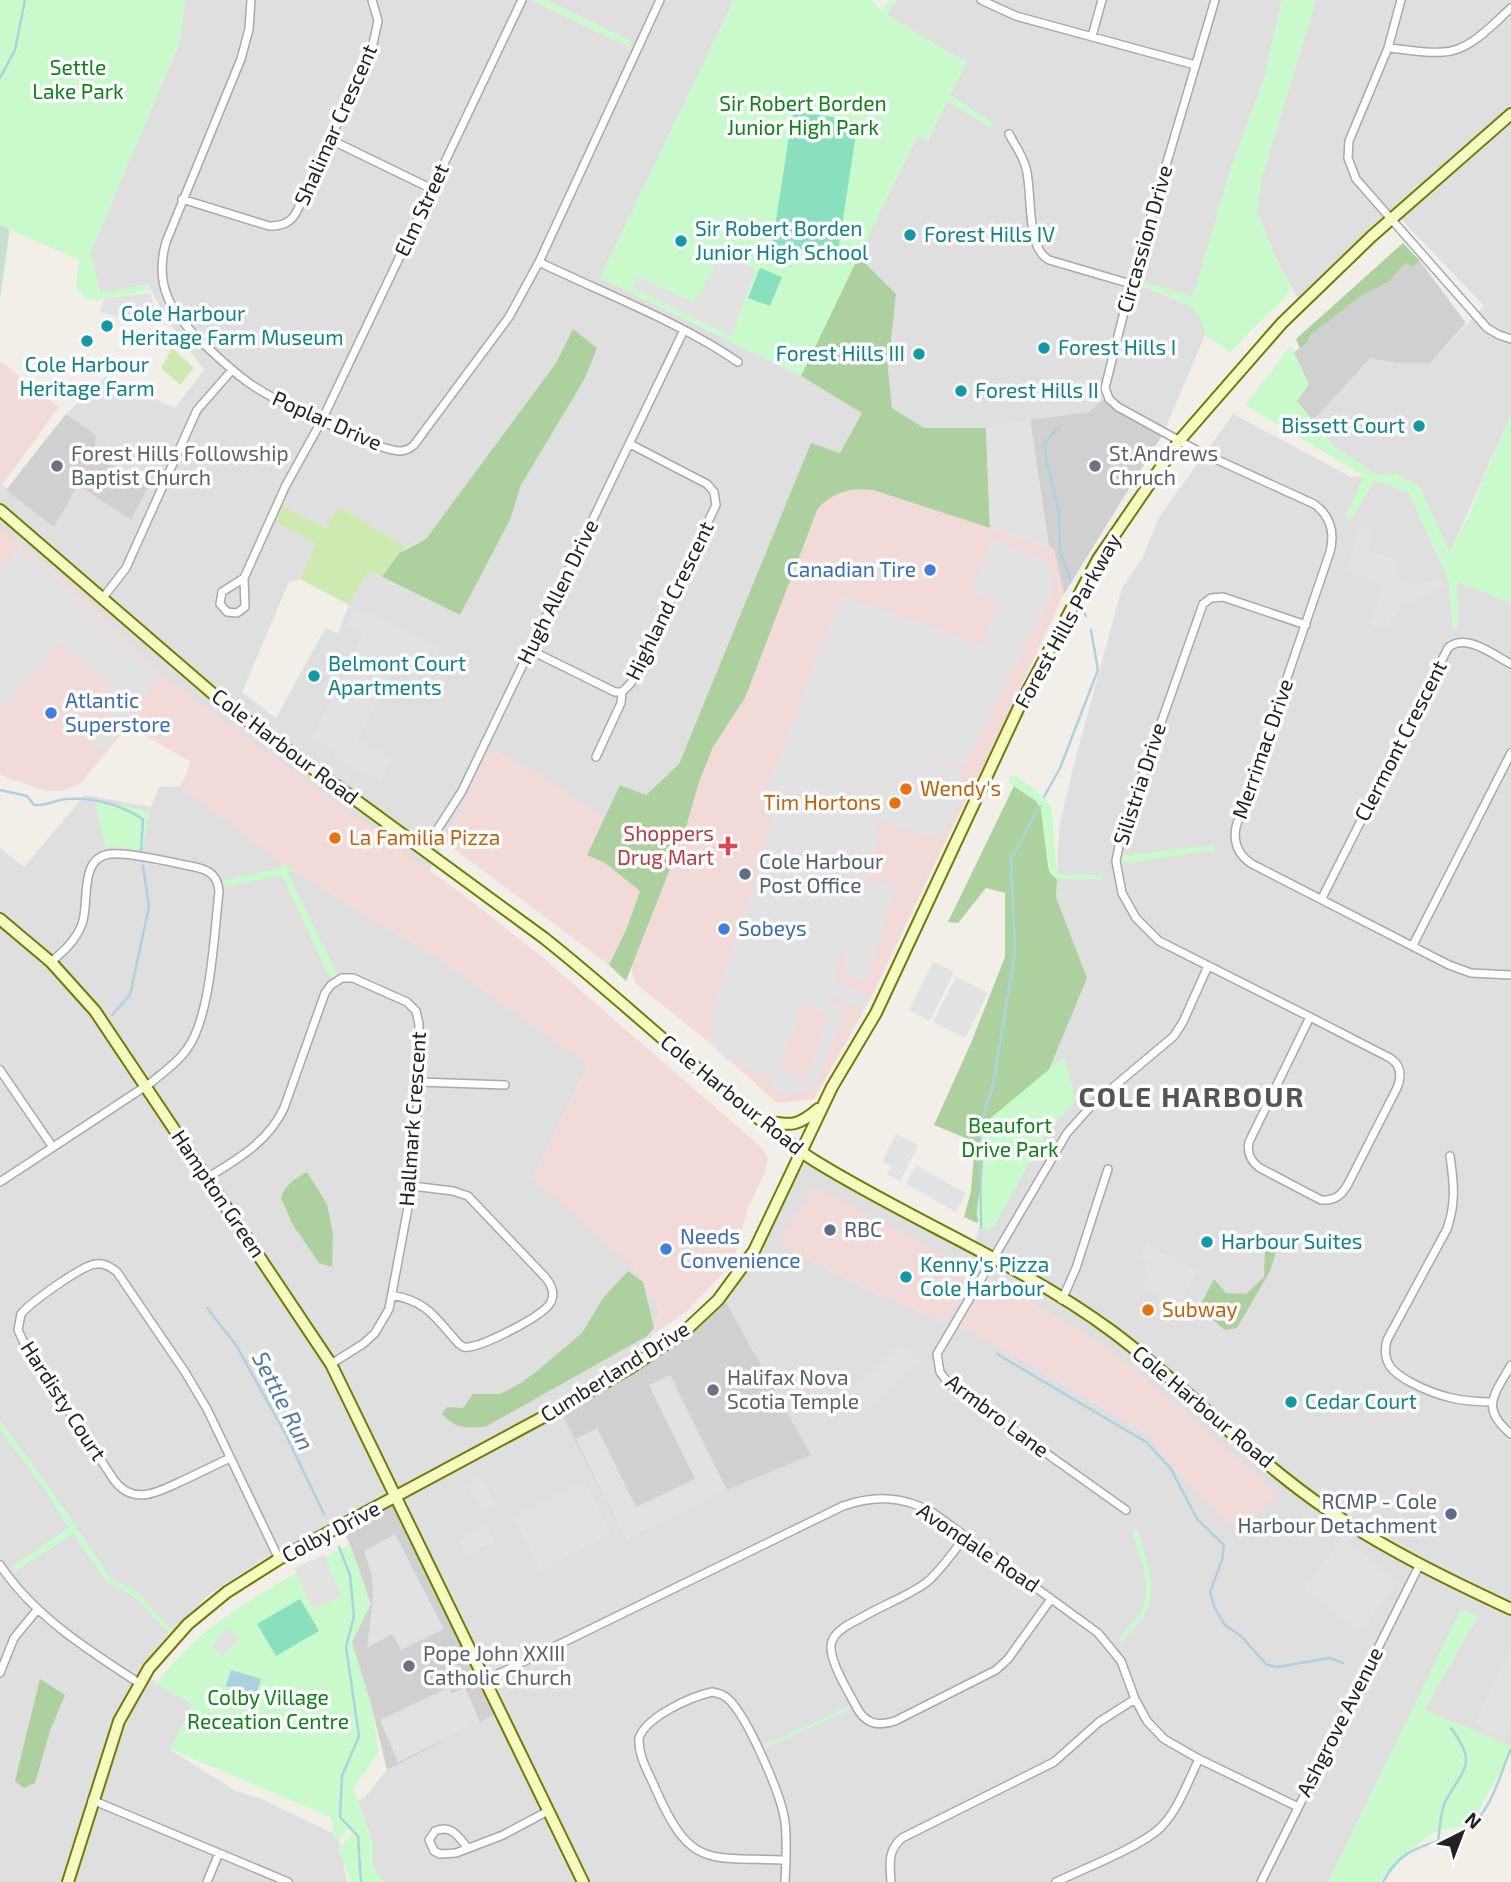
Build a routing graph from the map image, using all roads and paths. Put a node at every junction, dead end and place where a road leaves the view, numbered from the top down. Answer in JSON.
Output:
{"nodes":[{"id":1,"x":251,"y":0,"type":"edge"},
{"id":2,"x":372,"y":0,"type":"edge"},
{"id":3,"x":522,"y":0,"type":"edge"},
{"id":4,"x":660,"y":0,"type":"edge"},
{"id":5,"x":981,"y":0,"type":"edge"},
{"id":6,"x":1102,"y":0,"type":"edge"},
{"id":7,"x":1215,"y":0,"type":"edge"},
{"id":8,"x":1401,"y":0,"type":"edge"},
{"id":9,"x":1511,"y":8,"type":"edge"},
{"id":10,"x":1092,"y":36,"type":"junction"},
{"id":11,"x":1388,"y":48,"type":"junction"},
{"id":12,"x":1195,"y":65,"type":"junction"},
{"id":13,"x":1511,"y":114,"type":"edge"},
{"id":14,"x":1009,"y":134,"type":"dead end"},
{"id":15,"x":331,"y":140,"type":"junction"},
{"id":16,"x":432,"y":189,"type":"junction"},
{"id":17,"x":182,"y":199,"type":"junction"},
{"id":18,"x":1392,"y":219,"type":"junction"},
{"id":19,"x":539,"y":262,"type":"junction"},
{"id":20,"x":1131,"y":284,"type":"junction"},
{"id":21,"x":684,"y":330,"type":"junction"},
{"id":22,"x":1511,"y":339,"type":"edge"},
{"id":23,"x":738,"y":362,"type":"dead end"},
{"id":24,"x":232,"y":370,"type":"junction"},
{"id":25,"x":322,"y":420,"type":"junction"},
{"id":26,"x":1180,"y":441,"type":"junction"},
{"id":27,"x":630,"y":444,"type":"junction"},
{"id":28,"x":0,"y":510,"type":"edge"},
{"id":29,"x":244,"y":578,"type":"junction"},
{"id":30,"x":102,"y":599,"type":"junction"},
{"id":31,"x":1306,"y":625,"type":"junction"},
{"id":32,"x":530,"y":650,"type":"junction"},
{"id":33,"x":1511,"y":664,"type":"edge"},
{"id":34,"x":622,"y":692,"type":"junction"},
{"id":35,"x":1511,"y":753,"type":"edge"},
{"id":36,"x":596,"y":757,"type":"dead end"},
{"id":37,"x":425,"y":849,"type":"junction"},
{"id":38,"x":1322,"y":898,"type":"junction"},
{"id":39,"x":0,"y":919,"type":"edge"},
{"id":40,"x":1413,"y":945,"type":"junction"},
{"id":41,"x":51,"y":962,"type":"junction"},
{"id":42,"x":1208,"y":966,"type":"junction"},
{"id":43,"x":1511,"y":975,"type":"edge"},
{"id":44,"x":1310,"y":1017,"type":"junction"},
{"id":45,"x":0,"y":1070,"type":"edge"},
{"id":46,"x":419,"y":1082,"type":"junction"},
{"id":47,"x":505,"y":1085,"type":"dead end"},
{"id":48,"x":146,"y":1086,"type":"junction"},
{"id":49,"x":823,"y":1105,"type":"junction"},
{"id":50,"x":761,"y":1120,"type":"junction"},
{"id":51,"x":52,"y":1146,"type":"junction"},
{"id":52,"x":801,"y":1152,"type":"junction"},
{"id":53,"x":1450,"y":1156,"type":"dead end"},
{"id":54,"x":1108,"y":1169,"type":"dead end"},
{"id":55,"x":207,"y":1178,"type":"junction"},
{"id":56,"x":0,"y":1182,"type":"edge"},
{"id":57,"x":412,"y":1186,"type":"junction"},
{"id":58,"x":993,"y":1259,"type":"junction"},
{"id":59,"x":392,"y":1295,"type":"junction"},
{"id":60,"x":1062,"y":1300,"type":"junction"},
{"id":61,"x":331,"y":1364,"type":"junction"},
{"id":62,"x":1511,"y":1364,"type":"edge"},
{"id":63,"x":1492,"y":1402,"type":"junction"},
{"id":64,"x":1511,"y":1434,"type":"edge"},
{"id":65,"x":230,"y":1458,"type":"junction"},
{"id":66,"x":395,"y":1498,"type":"junction"},
{"id":67,"x":1126,"y":1510,"type":"dead end"},
{"id":68,"x":965,"y":1537,"type":"junction"},
{"id":69,"x":279,"y":1559,"type":"junction"},
{"id":70,"x":0,"y":1564,"type":"edge"},
{"id":71,"x":1420,"y":1564,"type":"junction"},
{"id":72,"x":1051,"y":1599,"type":"junction"},
{"id":73,"x":1511,"y":1609,"type":"edge"},
{"id":74,"x":37,"y":1610,"type":"junction"},
{"id":75,"x":0,"y":1673,"type":"edge"},
{"id":76,"x":484,"y":1681,"type":"junction"},
{"id":77,"x":139,"y":1683,"type":"junction"},
{"id":78,"x":1135,"y":1699,"type":"junction"},
{"id":79,"x":1199,"y":1759,"type":"junction"},
{"id":80,"x":92,"y":1800,"type":"junction"},
{"id":81,"x":1298,"y":1807,"type":"junction"},
{"id":82,"x":548,"y":1811,"type":"junction"},
{"id":83,"x":467,"y":1847,"type":"junction"},
{"id":84,"x":219,"y":1853,"type":"junction"},
{"id":85,"x":786,"y":1860,"type":"junction"},
{"id":86,"x":68,"y":1882,"type":"edge"},
{"id":87,"x":207,"y":1882,"type":"edge"},
{"id":88,"x":288,"y":1882,"type":"edge"},
{"id":89,"x":583,"y":1882,"type":"edge"},
{"id":90,"x":785,"y":1882,"type":"edge"},
{"id":91,"x":891,"y":1882,"type":"edge"},
{"id":92,"x":1056,"y":1882,"type":"edge"},
{"id":93,"x":1261,"y":1882,"type":"edge"}],
"edges":[{"from":1,"to":17,"type":"street","name":"Poplar Drive"},
{"from":2,"to":15,"type":"street","name":"Shalimar Crescent"},
{"from":3,"to":16,"type":"street","name":"Elm Street"},
{"from":4,"to":19,"type":"street","name":"Poplar Drive"},
{"from":5,"to":10,"type":"street"},
{"from":6,"to":10,"type":"street"},
{"from":7,"to":12,"type":"street","name":"Circassion Drive"},
{"from":8,"to":11,"type":"street"},
{"from":9,"to":11,"type":"street"},
{"from":10,"to":12,"type":"street"},
{"from":11,"to":18,"type":"street"},
{"from":12,"to":20,"type":"street","name":"Circassion Drive"},
{"from":13,"to":18,"type":"main road","name":"Forest Hills Parkway"},
{"from":14,"to":20,"type":"street"},
{"from":15,"to":16,"type":"street"},
{"from":15,"to":17,"type":"street","name":"Shalimar Crescent"},
{"from":16,"to":25,"type":"street","name":"Elm Street"},
{"from":17,"to":24,"type":"street","name":"Poplar Drive"},
{"from":18,"to":22,"type":"street"},
{"from":18,"to":26,"type":"main road","name":"Forest Hills Parkway"},
{"from":19,"to":21,"type":"street"},
{"from":19,"to":25,"type":"street","name":"Poplar Drive"},
{"from":20,"to":26,"type":"street","name":"Circassion Drive"},
{"from":21,"to":23,"type":"street"},
{"from":21,"to":27,"type":"street","name":"Hugh Allen Drive"},
{"from":24,"to":25,"type":"street","name":"Poplar Drive"},
{"from":24,"to":30,"type":"street"},
{"from":25,"to":29,"type":"street","name":"Elm Street"},
{"from":26,"to":31,"type":"street","name":"Merrimac Drive"},
{"from":26,"to":49,"type":"main road","name":"Forest Hills Parkway"},
{"from":27,"to":32,"type":"street","name":"Hugh Allen Drive"},
{"from":27,"to":34,"type":"street","name":"Highland Crescent"},
{"from":28,"to":30,"type":"main road","name":"Cole Harbour Road"},
{"from":29,"to":29,"type":"street"},
{"from":30,"to":37,"type":"main road","name":"Cole Harbour Road"},
{"from":31,"to":38,"type":"street","name":"Merrimac Drive"},
{"from":31,"to":42,"type":"street","name":"Silistria Drive"},
{"from":32,"to":34,"type":"street"},
{"from":32,"to":37,"type":"street","name":"Hugh Allen Drive"},
{"from":33,"to":38,"type":"street","name":"Clermont Crescent"},
{"from":34,"to":36,"type":"street","name":"Highland Crescent"},
{"from":35,"to":40,"type":"street"},
{"from":37,"to":50,"type":"main road","name":"Cole Harbour Road"},
{"from":38,"to":40,"type":"street","name":"Merrimac Drive"},
{"from":39,"to":41,"type":"main road","name":"Hampton Green"},
{"from":40,"to":43,"type":"street","name":"Merrimac Drive"},
{"from":41,"to":48,"type":"main road","name":"Hampton Green"},
{"from":41,"to":48,"type":"street"},
{"from":42,"to":44,"type":"street","name":"Silistria Drive"},
{"from":42,"to":58,"type":"street"},
{"from":44,"to":44,"type":"street","name":"Silistria Drive"},
{"from":45,"to":51,"type":"street"},
{"from":46,"to":47,"type":"street"},
{"from":46,"to":55,"type":"street","name":"Hallmark Crescent"},
{"from":46,"to":57,"type":"street","name":"Hallmark Crescent"},
{"from":48,"to":51,"type":"street"},
{"from":48,"to":55,"type":"main road","name":"Hampton Green"},
{"from":49,"to":50,"type":"main road"},
{"from":49,"to":52,"type":"main road","name":"Forest Hills Parkway"},
{"from":50,"to":52,"type":"main road","name":"Cole Harbour Road"},
{"from":51,"to":56,"type":"street"},
{"from":52,"to":58,"type":"main road","name":"Cole Harbour Road"},
{"from":52,"to":66,"type":"main road","name":"Cumberland Drive"},
{"from":53,"to":63,"type":"street"},
{"from":54,"to":60,"type":"street"},
{"from":55,"to":61,"type":"main road","name":"Hampton Green"},
{"from":57,"to":59,"type":"street","name":"Hallmark Crescent"},
{"from":57,"to":59,"type":"street"},
{"from":58,"to":60,"type":"main road","name":"Cole Harbour Road"},
{"from":58,"to":67,"type":"street","name":"Armbro Lane"},
{"from":59,"to":61,"type":"street","name":"Hallmark Crescent"},
{"from":60,"to":71,"type":"main road","name":"Cole Harbour Road"},
{"from":61,"to":66,"type":"main road","name":"Hampton Green"},
{"from":62,"to":63,"type":"street"},
{"from":63,"to":64,"type":"street"},
{"from":65,"to":65,"type":"street","name":"Hardisty Court"},
{"from":65,"to":69,"type":"street","name":"Hardisty Court"},
{"from":66,"to":69,"type":"main road","name":"Colby Drive"},
{"from":66,"to":76,"type":"main road","name":"Colby Drive"},
{"from":68,"to":72,"type":"street","name":"Avondale Road"},
{"from":68,"to":72,"type":"street"},
{"from":68,"to":76,"type":"street","name":"Avondale Road"},
{"from":69,"to":77,"type":"main road","name":"Colby Drive"},
{"from":70,"to":74,"type":"street"},
{"from":71,"to":73,"type":"main road","name":"Cole Harbour Road"},
{"from":71,"to":81,"type":"street","name":"Ashgrove Avenue"},
{"from":72,"to":78,"type":"street","name":"Avondale Road"},
{"from":74,"to":75,"type":"street"},
{"from":74,"to":77,"type":"street"},
{"from":76,"to":82,"type":"main road","name":"Colby Drive"},
{"from":77,"to":80,"type":"main road","name":"Colby Drive"},
{"from":78,"to":79,"type":"street","name":"Avondale Road"},
{"from":78,"to":91,"type":"street"},
{"from":79,"to":81,"type":"street","name":"Avondale Road"},
{"from":79,"to":92,"type":"street"},
{"from":80,"to":84,"type":"street"},
{"from":80,"to":86,"type":"main road","name":"Colby Drive"},
{"from":81,"to":93,"type":"street","name":"Ashgrove Avenue"},
{"from":82,"to":83,"type":"street"},
{"from":82,"to":89,"type":"main road","name":"Colby Drive"},
{"from":83,"to":83,"type":"street"},
{"from":84,"to":87,"type":"street"},
{"from":84,"to":88,"type":"street"},
{"from":85,"to":85,"type":"street"},
{"from":85,"to":90,"type":"street"}]}
